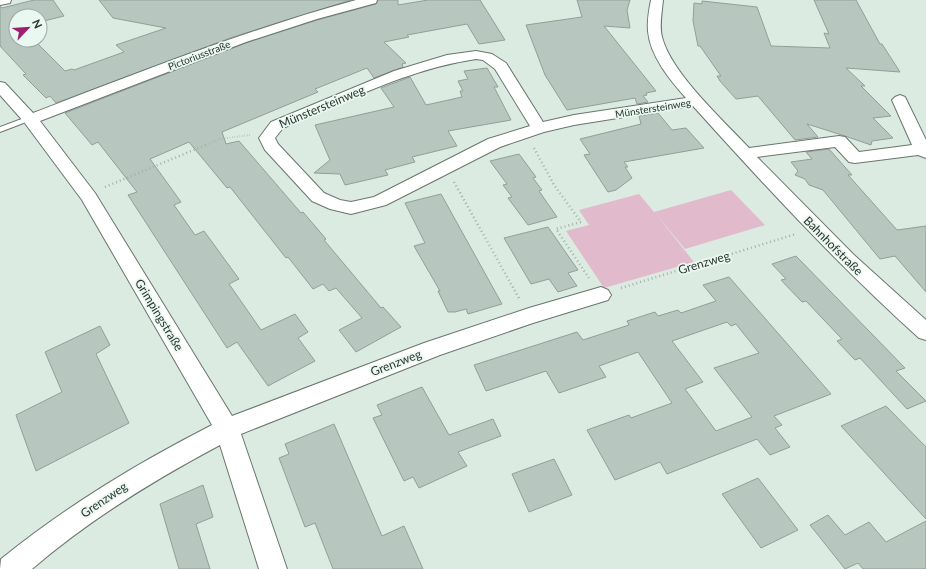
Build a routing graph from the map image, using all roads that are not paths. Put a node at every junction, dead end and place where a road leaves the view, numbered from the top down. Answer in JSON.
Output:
{"nodes":[{"id":1,"x":5,"y":0,"type":"edge"},
{"id":2,"x":371,"y":0,"type":"edge"},
{"id":3,"x":657,"y":0,"type":"edge"},
{"id":4,"x":0,"y":1,"type":"edge"},
{"id":5,"x":0,"y":86,"type":"edge"},
{"id":6,"x":900,"y":100,"type":"dead end"},
{"id":7,"x":697,"y":101,"type":"junction"},
{"id":8,"x":30,"y":119,"type":"junction"},
{"id":9,"x":0,"y":130,"type":"edge"},
{"id":10,"x":532,"y":130,"type":"junction"},
{"id":11,"x":924,"y":151,"type":"edge"},
{"id":12,"x":744,"y":154,"type":"junction"},
{"id":13,"x":601,"y":295,"type":"road end"},
{"id":14,"x":926,"y":332,"type":"edge"},
{"id":15,"x":227,"y":429,"type":"junction"},
{"id":16,"x":11,"y":569,"type":"edge"},
{"id":17,"x":273,"y":569,"type":"edge"}],
"edges":[{"from":1,"to":4,"type":"street"},
{"from":2,"to":8,"type":"street","name":"Pictoriusstraße"},
{"from":3,"to":7,"type":"street","name":"Bahnhofstraße"},
{"from":5,"to":8,"type":"street","name":"Grimpingstraße"},
{"from":6,"to":11,"type":"street"},
{"from":7,"to":10,"type":"street","name":"Münstersteinweg"},
{"from":7,"to":12,"type":"street","name":"Bahnhofstraße"},
{"from":8,"to":9,"type":"lane"},
{"from":8,"to":15,"type":"street","name":"Grimpingstraße"},
{"from":10,"to":10,"type":"street","name":"Münstersteinweg"},
{"from":11,"to":12,"type":"street"},
{"from":12,"to":14,"type":"street","name":"Bahnhofstraße"},
{"from":13,"to":15,"type":"street","name":"Grenzweg"},
{"from":15,"to":16,"type":"street","name":"Grenzweg"},
{"from":15,"to":17,"type":"street","name":"Grimpingstraße"}]}
